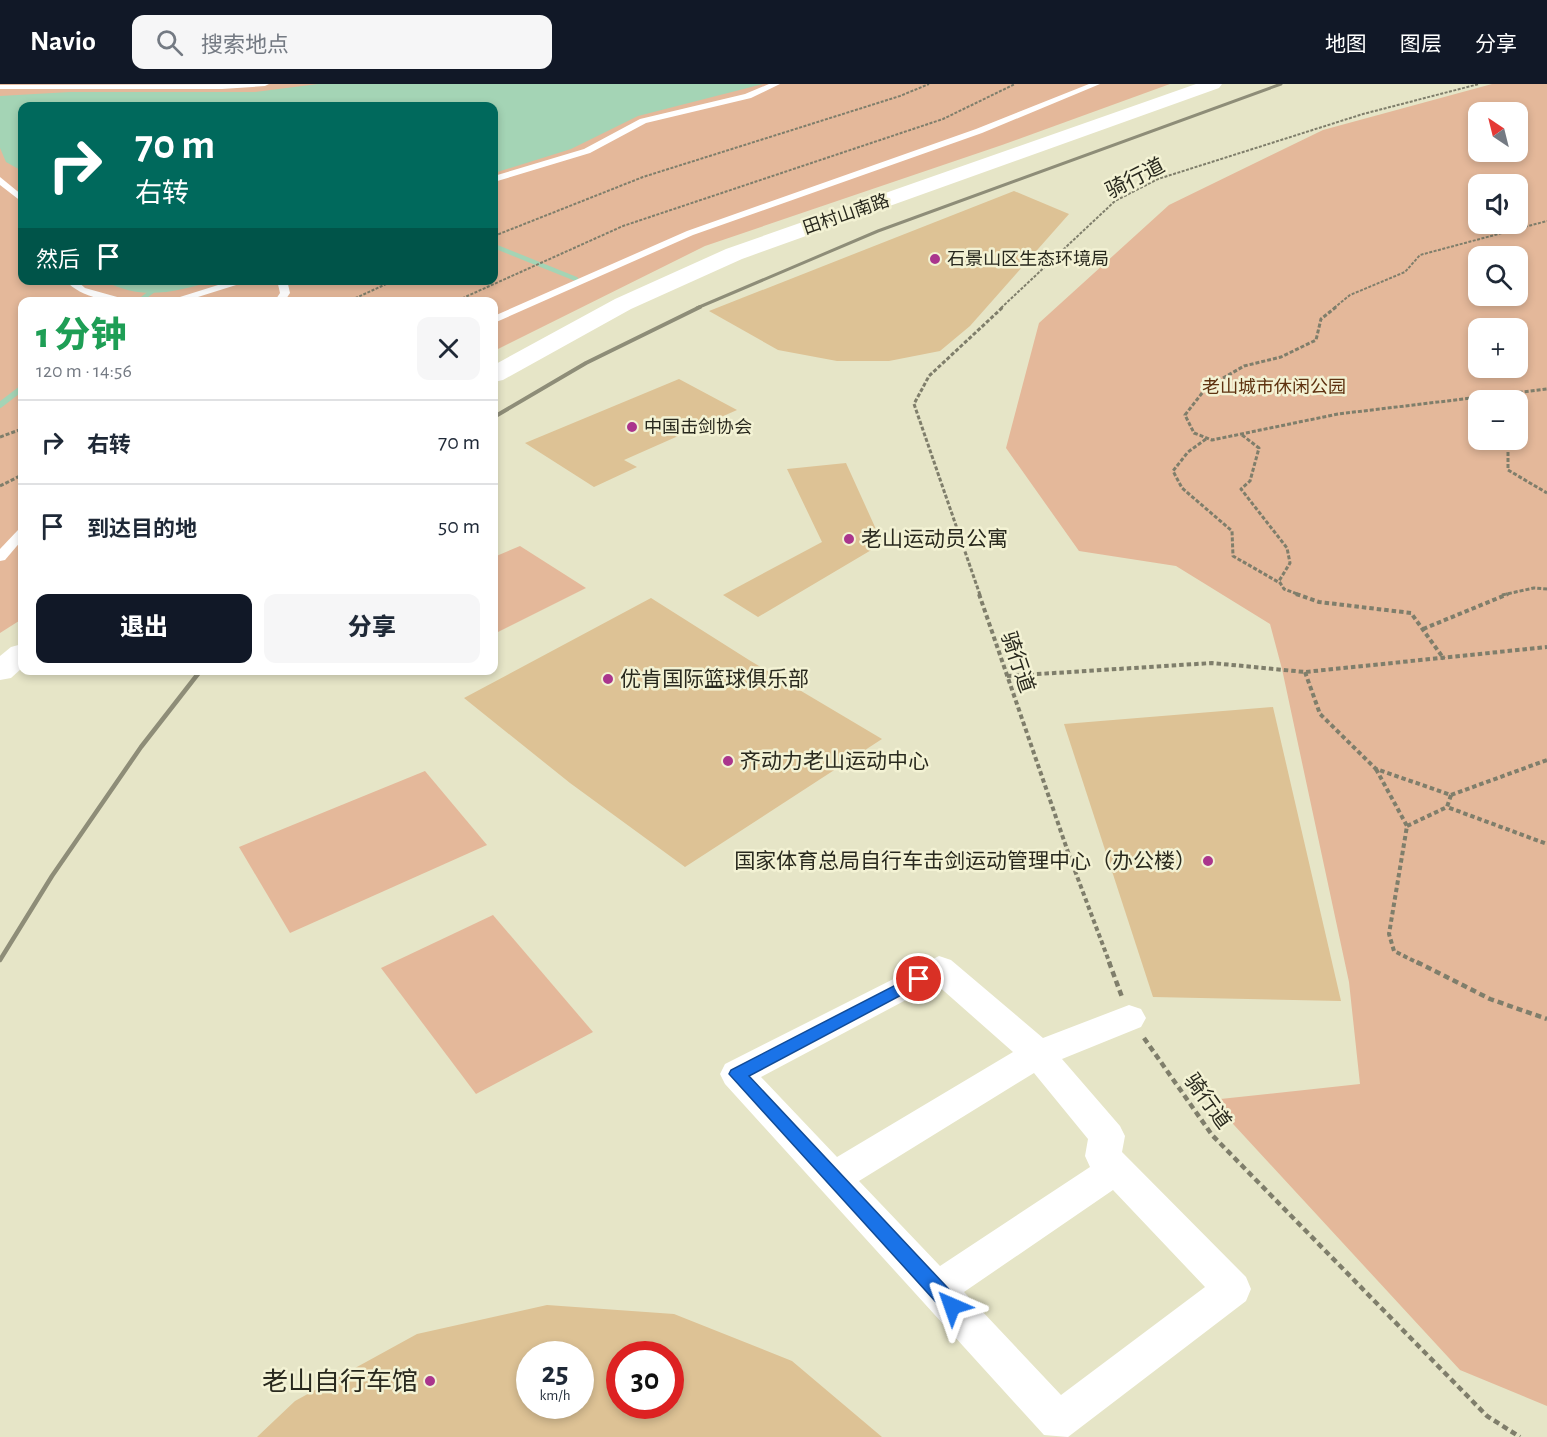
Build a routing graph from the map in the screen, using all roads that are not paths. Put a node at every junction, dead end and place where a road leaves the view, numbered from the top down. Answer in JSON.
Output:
{"nodes":[{"id":1,"x":265,"y":84,"type":"edge"},
{"id":2,"x":776,"y":84,"type":"edge"},
{"id":3,"x":1096,"y":84,"type":"edge"},
{"id":4,"x":1189,"y":84,"type":"edge"},
{"id":5,"x":1213,"y":84,"type":"edge"},
{"id":6,"x":0,"y":87,"type":"edge"},
{"id":7,"x":498,"y":178,"type":"edge"},
{"id":8,"x":0,"y":180,"type":"edge"},
{"id":9,"x":18,"y":196,"type":"edge"},
{"id":10,"x":76,"y":285,"type":"edge"},
{"id":11,"x":232,"y":285,"type":"edge"},
{"id":12,"x":110,"y":297,"type":"edge"},
{"id":13,"x":195,"y":297,"type":"edge"},
{"id":14,"x":498,"y":318,"type":"edge"},
{"id":15,"x":498,"y":360,"type":"edge"},
{"id":16,"x":498,"y":373,"type":"edge"},
{"id":17,"x":18,"y":531,"type":"edge"},
{"id":18,"x":18,"y":537,"type":"edge"},
{"id":19,"x":0,"y":544,"type":"edge"},
{"id":20,"x":0,"y":557,"type":"edge"},
{"id":21,"x":18,"y":636,"type":"edge"},
{"id":22,"x":0,"y":650,"type":"edge"},
{"id":23,"x":18,"y":656,"type":"edge"},
{"id":24,"x":0,"y":671,"type":"edge"},
{"id":25,"x":1130,"y":1018,"type":"road end"},
{"id":26,"x":1038,"y":1054,"type":"junction"},
{"id":27,"x":1116,"y":1169,"type":"junction"},
{"id":28,"x":833,"y":1178,"type":"junction"},
{"id":29,"x":937,"y":1289,"type":"junction"}],
"edges":[{"from":1,"to":6,"type":"lane"},
{"from":2,"to":7,"type":"lane"},
{"from":3,"to":14,"type":"lane"},
{"from":4,"to":15,"type":"main road","name":"田村山南路"},
{"from":5,"to":16,"type":"main road","name":"田村山南路"},
{"from":8,"to":9,"type":"lane"},
{"from":10,"to":12,"type":"lane"},
{"from":11,"to":13,"type":"lane"},
{"from":17,"to":19,"type":"lane"},
{"from":18,"to":20,"type":"lane"},
{"from":21,"to":22,"type":"main road"},
{"from":23,"to":24,"type":"main road"},
{"from":25,"to":26,"type":"street"},
{"from":26,"to":27,"type":"street"},
{"from":26,"to":28,"type":"street"},
{"from":26,"to":28,"type":"street"},
{"from":27,"to":29,"type":"street"},
{"from":27,"to":29,"type":"street"},
{"from":28,"to":29,"type":"street"}]}
